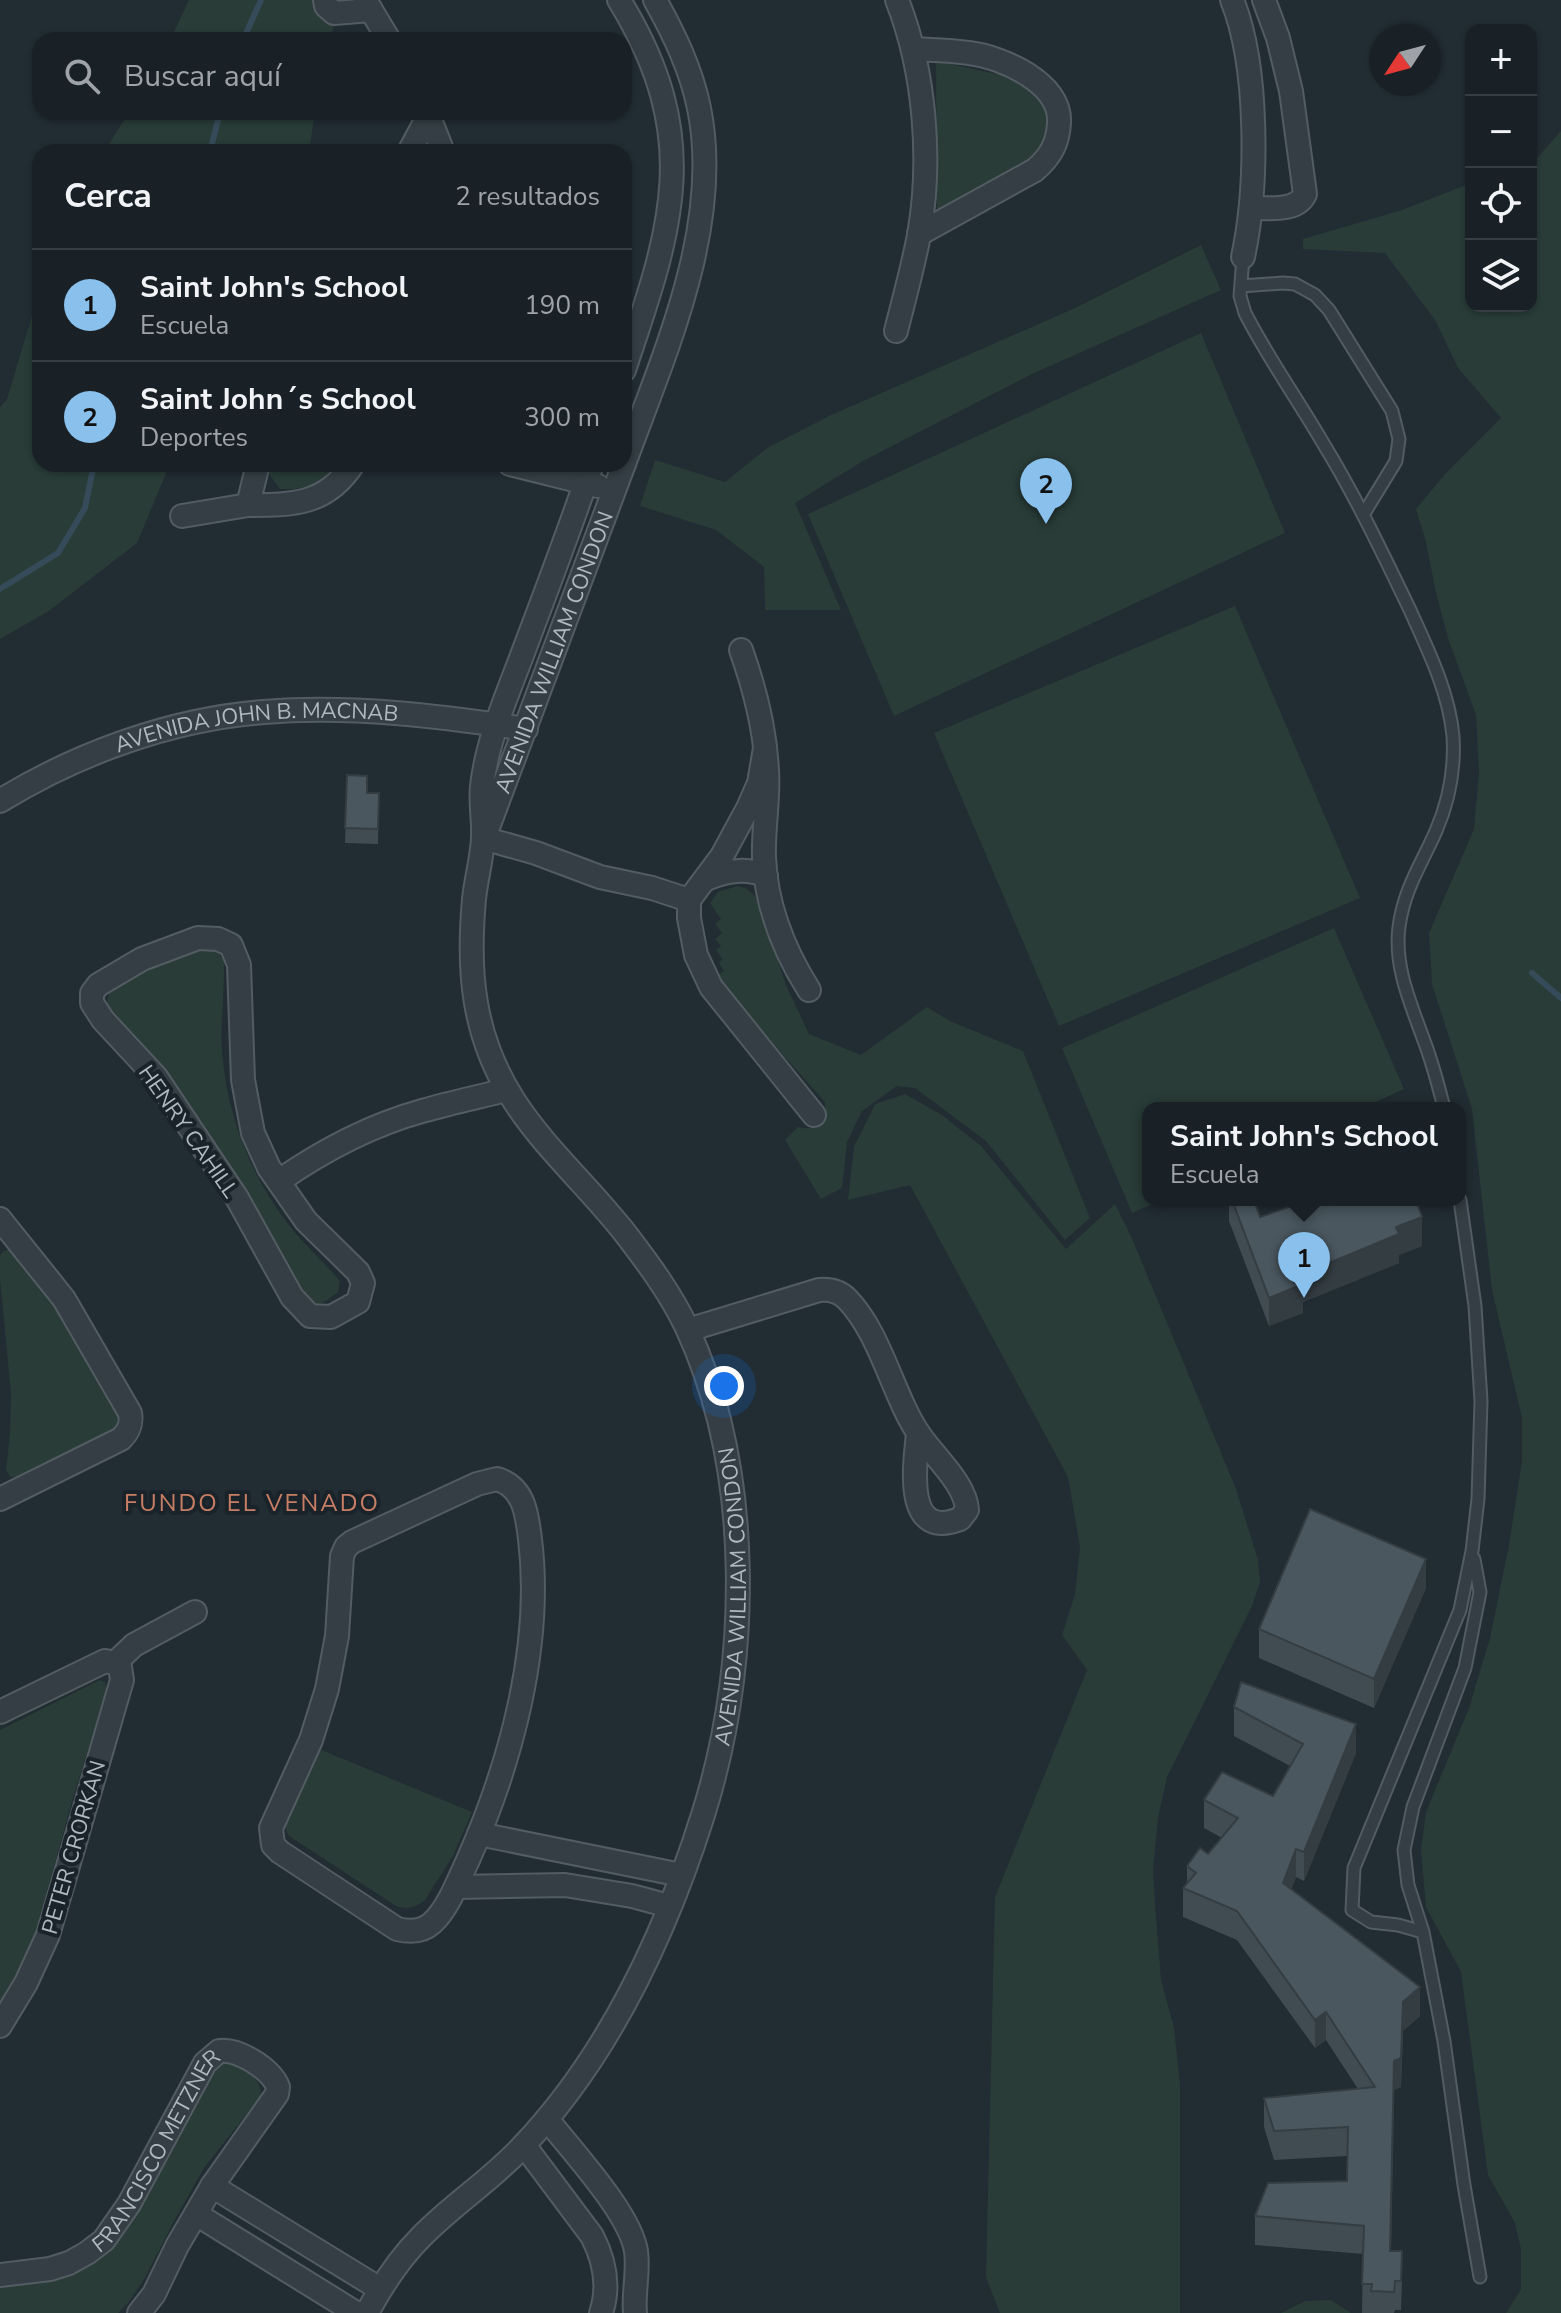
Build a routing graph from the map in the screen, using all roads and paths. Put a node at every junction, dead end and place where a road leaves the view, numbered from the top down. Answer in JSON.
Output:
{"nodes":[{"id":1,"x":325,"y":0,"type":"edge"},
{"id":2,"x":619,"y":0,"type":"edge"},
{"id":3,"x":655,"y":0,"type":"edge"},
{"id":4,"x":897,"y":0,"type":"edge"},
{"id":5,"x":1232,"y":0,"type":"edge"},
{"id":6,"x":1264,"y":0,"type":"edge"},
{"id":7,"x":368,"y":5,"type":"edge"},
{"id":8,"x":384,"y":32,"type":"edge"},
{"id":9,"x":913,"y":49,"type":"junction"},
{"id":10,"x":425,"y":120,"type":"edge"},
{"id":11,"x":430,"y":120,"type":"edge"},
{"id":12,"x":413,"y":144,"type":"edge"},
{"id":13,"x":440,"y":144,"type":"edge"},
{"id":14,"x":1251,"y":208,"type":"junction"},
{"id":15,"x":919,"y":234,"type":"junction"},
{"id":16,"x":1243,"y":257,"type":"joint"},
{"id":17,"x":1241,"y":286,"type":"junction"},
{"id":18,"x":896,"y":331,"type":"dead end"},
{"id":19,"x":632,"y":346,"type":"edge"},
{"id":20,"x":632,"y":441,"type":"edge"},
{"id":21,"x":256,"y":472,"type":"edge"},
{"id":22,"x":348,"y":472,"type":"edge"},
{"id":23,"x":621,"y":472,"type":"edge"},
{"id":24,"x":589,"y":474,"type":"edge"},
{"id":25,"x":614,"y":490,"type":"junction"},
{"id":26,"x":248,"y":505,"type":"junction"},
{"id":27,"x":1363,"y":515,"type":"junction"},
{"id":28,"x":182,"y":516,"type":"dead end"},
{"id":29,"x":741,"y":650,"type":"dead end"},
{"id":30,"x":495,"y":725,"type":"junction"},
{"id":31,"x":526,"y":729,"type":"junction"},
{"id":32,"x":765,"y":748,"type":"junction"},
{"id":33,"x":0,"y":801,"type":"edge"},
{"id":34,"x":483,"y":838,"type":"junction"},
{"id":35,"x":766,"y":876,"type":"junction"},
{"id":36,"x":706,"y":879,"type":"junction"},
{"id":37,"x":689,"y":900,"type":"junction"},
{"id":38,"x":809,"y":990,"type":"dead end"},
{"id":39,"x":506,"y":1090,"type":"junction"},
{"id":40,"x":1442,"y":1102,"type":"edge"},
{"id":41,"x":814,"y":1115,"type":"dead end"},
{"id":42,"x":279,"y":1181,"type":"junction"},
{"id":43,"x":1461,"y":1206,"type":"edge"},
{"id":44,"x":0,"y":1219,"type":"edge"},
{"id":45,"x":688,"y":1330,"type":"junction"},
{"id":46,"x":918,"y":1433,"type":"dead end"},
{"id":47,"x":0,"y":1499,"type":"edge"},
{"id":48,"x":1472,"y":1551,"type":"junction"},
{"id":49,"x":195,"y":1612,"type":"dead end"},
{"id":50,"x":115,"y":1663,"type":"junction"},
{"id":51,"x":0,"y":1712,"type":"edge"},
{"id":52,"x":479,"y":1834,"type":"junction"},
{"id":53,"x":681,"y":1875,"type":"junction"},
{"id":54,"x":456,"y":1887,"type":"junction"},
{"id":55,"x":669,"y":1906,"type":"junction"},
{"id":56,"x":1423,"y":1932,"type":"junction"},
{"id":57,"x":0,"y":2026,"type":"edge"},
{"id":58,"x":547,"y":2119,"type":"junction"},
{"id":59,"x":524,"y":2145,"type":"junction"},
{"id":60,"x":212,"y":2186,"type":"junction"},
{"id":61,"x":196,"y":2214,"type":"junction"},
{"id":62,"x":0,"y":2275,"type":"edge"},
{"id":63,"x":1480,"y":2277,"type":"dead end"},
{"id":64,"x":380,"y":2289,"type":"junction"},
{"id":65,"x":139,"y":2313,"type":"edge"},
{"id":66,"x":356,"y":2313,"type":"edge"},
{"id":67,"x":367,"y":2313,"type":"edge"},
{"id":68,"x":601,"y":2313,"type":"edge"},
{"id":69,"x":635,"y":2313,"type":"edge"}],
"edges":[{"from":1,"to":7,"type":"street"},
{"from":2,"to":19,"type":"street"},
{"from":3,"to":20,"type":"street","name":"AVENIDA WILLIAM CONDON"},
{"from":4,"to":9,"type":"street"},
{"from":5,"to":14,"type":"street"},
{"from":6,"to":14,"type":"street"},
{"from":7,"to":8,"type":"street"},
{"from":9,"to":15,"type":"street"},
{"from":9,"to":15,"type":"street"},
{"from":10,"to":12,"type":"street"},
{"from":11,"to":13,"type":"street"},
{"from":14,"to":16,"type":"street"},
{"from":15,"to":18,"type":"street"},
{"from":16,"to":17,"type":"lane"},
{"from":17,"to":27,"type":"lane"},
{"from":17,"to":27,"type":"lane"},
{"from":21,"to":26,"type":"street"},
{"from":22,"to":26,"type":"street"},
{"from":23,"to":25,"type":"street","name":"AVENIDA WILLIAM CONDON"},
{"from":24,"to":25,"type":"street"},
{"from":24,"to":30,"type":"street","name":"AVENIDA WILLIAM CONDON"},
{"from":25,"to":31,"type":"street","name":"AVENIDA WILLIAM CONDON"},
{"from":26,"to":28,"type":"street"},
{"from":27,"to":40,"type":"lane"},
{"from":29,"to":32,"type":"street"},
{"from":30,"to":31,"type":"street","name":"AVENIDA JOHN B. MACNAB"},
{"from":30,"to":33,"type":"street","name":"AVENIDA JOHN B. MACNAB"},
{"from":30,"to":34,"type":"street","name":"AVENIDA WILLIAM CONDON"},
{"from":31,"to":34,"type":"street","name":"AVENIDA WILLIAM CONDON"},
{"from":32,"to":35,"type":"street"},
{"from":32,"to":36,"type":"street"},
{"from":34,"to":37,"type":"street"},
{"from":34,"to":39,"type":"street","name":"AVENIDA WILLIAM CONDON"},
{"from":35,"to":36,"type":"street"},
{"from":35,"to":38,"type":"street"},
{"from":36,"to":37,"type":"street"},
{"from":37,"to":41,"type":"street"},
{"from":39,"to":42,"type":"street"},
{"from":39,"to":45,"type":"street","name":"AVENIDA WILLIAM CONDON"},
{"from":42,"to":42,"type":"street","name":"HENRY CAHILL"},
{"from":43,"to":48,"type":"lane"},
{"from":44,"to":47,"type":"street"},
{"from":45,"to":46,"type":"street"},
{"from":45,"to":53,"type":"street","name":"AVENIDA WILLIAM CONDON"},
{"from":48,"to":56,"type":"lane"},
{"from":48,"to":56,"type":"lane"},
{"from":49,"to":50,"type":"street"},
{"from":50,"to":51,"type":"street"},
{"from":50,"to":57,"type":"street","name":"PETER CRORKAN"},
{"from":52,"to":53,"type":"street"},
{"from":52,"to":54,"type":"street"},
{"from":52,"to":54,"type":"street"},
{"from":53,"to":55,"type":"street","name":"AVENIDA WILLIAM CONDON"},
{"from":54,"to":55,"type":"street"},
{"from":55,"to":58,"type":"street","name":"AVENIDA WILLIAM CONDON"},
{"from":56,"to":63,"type":"lane"},
{"from":58,"to":59,"type":"street","name":"AVENIDA WILLIAM CONDON"},
{"from":58,"to":69,"type":"street"},
{"from":59,"to":64,"type":"street","name":"AVENIDA WILLIAM CONDON"},
{"from":59,"to":68,"type":"street"},
{"from":60,"to":61,"type":"street","name":"FRANCISCO METZNER"},
{"from":60,"to":62,"type":"street","name":"FRANCISCO METZNER"},
{"from":60,"to":64,"type":"street"},
{"from":61,"to":65,"type":"street","name":"FRANCISCO METZNER"},
{"from":61,"to":66,"type":"street"},
{"from":64,"to":67,"type":"street","name":"AVENIDA WILLIAM CONDON"}]}
